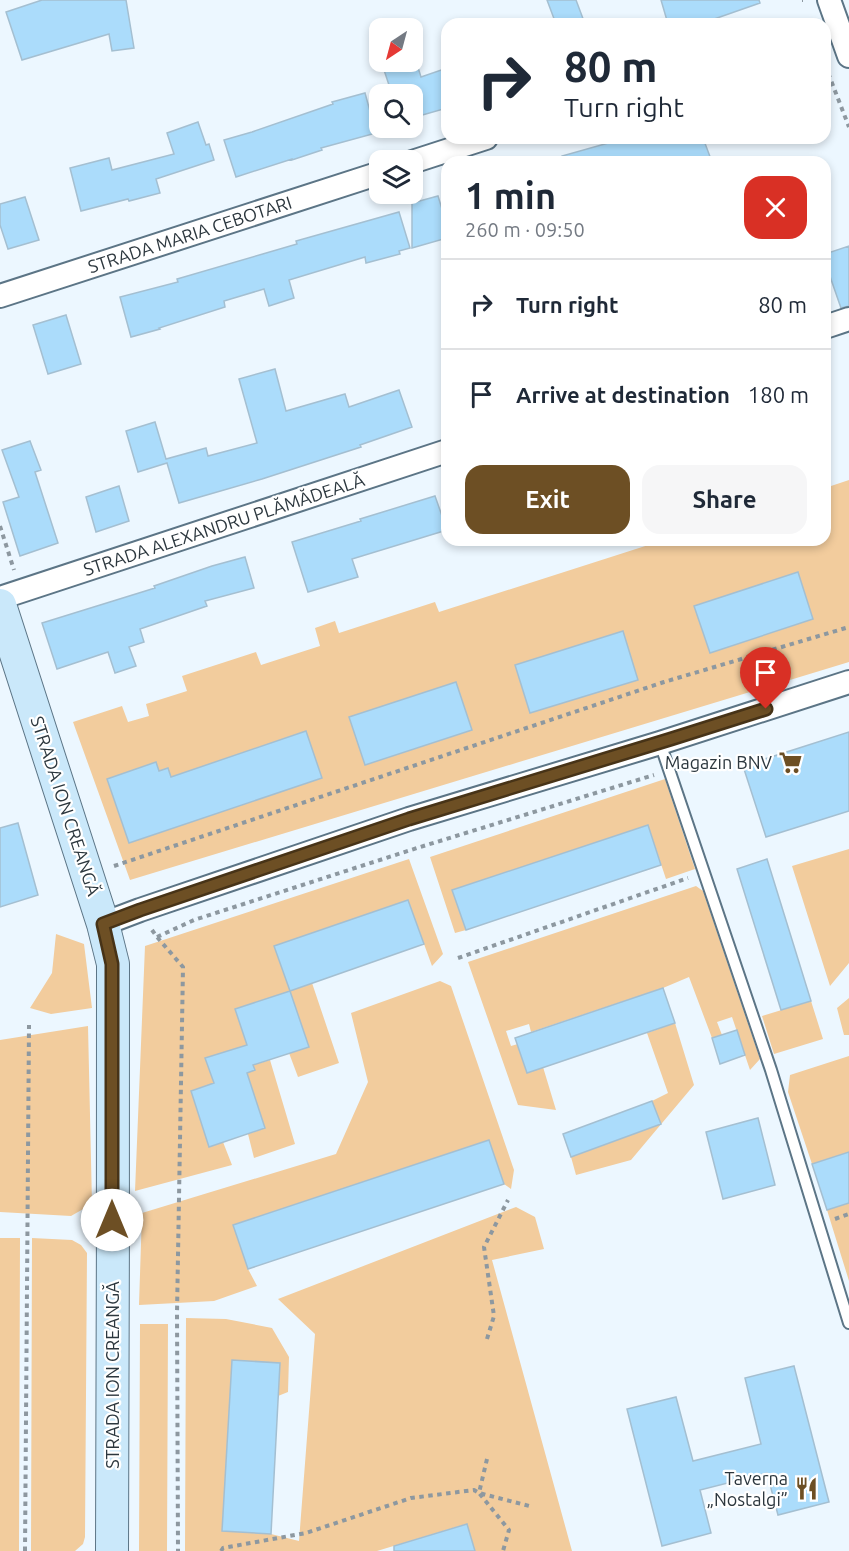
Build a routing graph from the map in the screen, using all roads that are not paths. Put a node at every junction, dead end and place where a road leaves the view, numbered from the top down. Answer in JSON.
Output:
{"nodes":[{"id":1,"x":829,"y":0,"type":"edge"},
{"id":2,"x":837,"y":23,"type":"edge"},
{"id":3,"x":849,"y":56,"type":"edge"},
{"id":4,"x":468,"y":144,"type":"edge"},
{"id":5,"x":423,"y":158,"type":"edge"},
{"id":6,"x":369,"y":177,"type":"edge"},
{"id":7,"x":0,"y":296,"type":"edge"},
{"id":8,"x":849,"y":319,"type":"edge"},
{"id":9,"x":831,"y":325,"type":"edge"},
{"id":10,"x":441,"y":453,"type":"edge"},
{"id":11,"x":0,"y":598,"type":"edge"},
{"id":12,"x":0,"y":605,"type":"edge"},
{"id":13,"x":849,"y":681,"type":"edge"},
{"id":14,"x":660,"y":743,"type":"junction"},
{"id":15,"x":103,"y":924,"type":"junction"},
{"id":16,"x":849,"y":1323,"type":"edge"},
{"id":17,"x":112,"y":1551,"type":"edge"}],
"edges":[{"from":1,"to":2,"type":"street"},
{"from":2,"to":3,"type":"street"},
{"from":4,"to":5,"type":"street"},
{"from":6,"to":7,"type":"street","name":"STRADA MARIA CEBOTARI"},
{"from":8,"to":9,"type":"street"},
{"from":10,"to":11,"type":"street","name":"STRADA ALEXANDRU PLĂMĂDEALĂ"},
{"from":12,"to":15,"type":"street","name":"STRADA ION CREANGĂ"},
{"from":13,"to":14,"type":"street"},
{"from":14,"to":15,"type":"street"},
{"from":14,"to":16,"type":"lane"},
{"from":15,"to":17,"type":"street","name":"STRADA ION CREANGĂ"}]}
